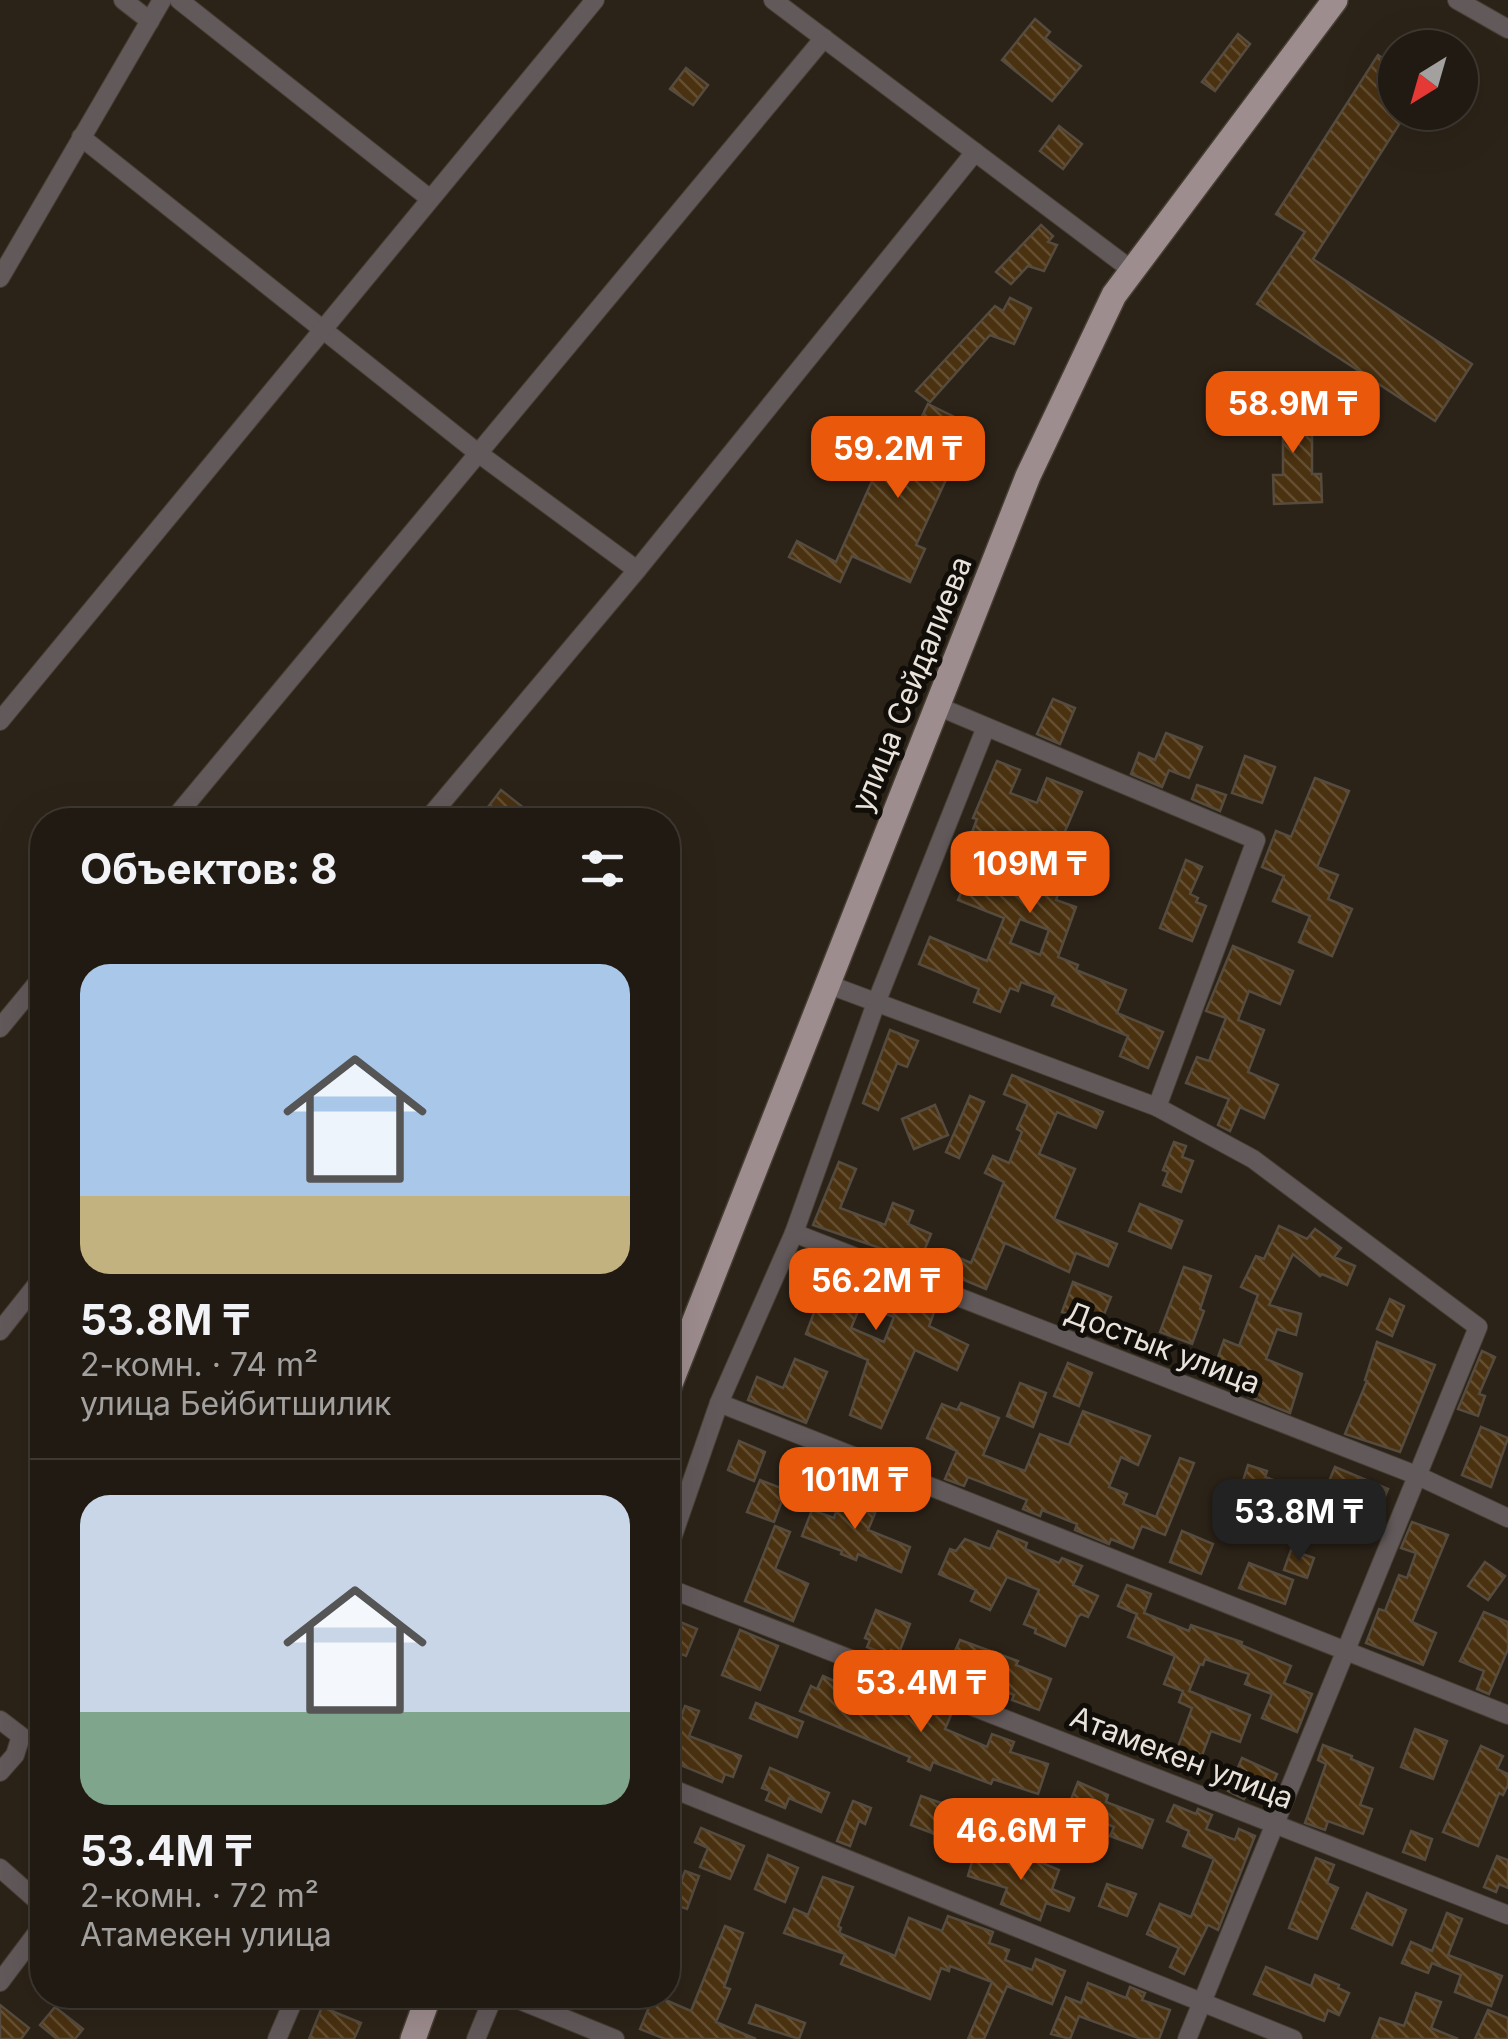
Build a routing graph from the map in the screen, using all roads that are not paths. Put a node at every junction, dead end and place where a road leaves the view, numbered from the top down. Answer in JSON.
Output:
{"nodes":[{"id":1,"x":122,"y":0,"type":"edge"},
{"id":2,"x":162,"y":0,"type":"edge"},
{"id":3,"x":179,"y":0,"type":"edge"},
{"id":4,"x":595,"y":0,"type":"edge"},
{"id":5,"x":773,"y":0,"type":"edge"},
{"id":6,"x":1335,"y":0,"type":"edge"},
{"id":7,"x":1457,"y":0,"type":"edge"},
{"id":8,"x":150,"y":21,"type":"junction"},
{"id":9,"x":1508,"y":29,"type":"edge"},
{"id":10,"x":824,"y":38,"type":"junction"},
{"id":11,"x":81,"y":137,"type":"junction"},
{"id":12,"x":975,"y":152,"type":"junction"},
{"id":13,"x":429,"y":198,"type":"junction"},
{"id":14,"x":1133,"y":271,"type":"junction"},
{"id":15,"x":0,"y":278,"type":"edge"},
{"id":16,"x":323,"y":330,"type":"junction"},
{"id":17,"x":478,"y":453,"type":"junction"},
{"id":18,"x":636,"y":570,"type":"junction"},
{"id":19,"x":937,"y":706,"type":"junction"},
{"id":20,"x":0,"y":721,"type":"edge"},
{"id":21,"x":986,"y":727,"type":"junction"},
{"id":22,"x":183,"y":808,"type":"edge"},
{"id":23,"x":436,"y":808,"type":"edge"},
{"id":24,"x":827,"y":984,"type":"junction"},
{"id":25,"x":30,"y":991,"type":"edge"},
{"id":26,"x":876,"y":1003,"type":"junction"},
{"id":27,"x":0,"y":1028,"type":"edge"},
{"id":28,"x":1157,"y":1107,"type":"junction"},
{"id":29,"x":794,"y":1233,"type":"junction"},
{"id":30,"x":30,"y":1293,"type":"edge"},
{"id":31,"x":0,"y":1331,"type":"edge"},
{"id":32,"x":680,"y":1358,"type":"edge"},
{"id":33,"x":719,"y":1403,"type":"junction"},
{"id":34,"x":1416,"y":1476,"type":"junction"},
{"id":35,"x":680,"y":1515,"type":"edge"},
{"id":36,"x":1508,"y":1518,"type":"edge"},
{"id":37,"x":680,"y":1593,"type":"edge"},
{"id":38,"x":1346,"y":1652,"type":"junction"},
{"id":39,"x":1508,"y":1715,"type":"edge"},
{"id":40,"x":0,"y":1720,"type":"edge"},
{"id":41,"x":0,"y":1772,"type":"edge"},
{"id":42,"x":680,"y":1792,"type":"edge"},
{"id":43,"x":1274,"y":1822,"type":"junction"},
{"id":44,"x":0,"y":1868,"type":"edge"},
{"id":45,"x":30,"y":1894,"type":"edge"},
{"id":46,"x":1508,"y":1915,"type":"edge"},
{"id":47,"x":30,"y":1942,"type":"edge"},
{"id":48,"x":0,"y":1982,"type":"edge"},
{"id":49,"x":1201,"y":2003,"type":"junction"},
{"id":50,"x":290,"y":2008,"type":"edge"},
{"id":51,"x":424,"y":2008,"type":"edge"},
{"id":52,"x":489,"y":2008,"type":"edge"},
{"id":53,"x":539,"y":2008,"type":"edge"},
{"id":54,"x":276,"y":2039,"type":"edge"},
{"id":55,"x":413,"y":2039,"type":"edge"},
{"id":56,"x":476,"y":2039,"type":"edge"},
{"id":57,"x":615,"y":2039,"type":"edge"},
{"id":58,"x":1187,"y":2039,"type":"edge"},
{"id":59,"x":1293,"y":2039,"type":"edge"}],
"edges":[{"from":1,"to":8,"type":"street"},
{"from":2,"to":8,"type":"street"},
{"from":3,"to":13,"type":"street"},
{"from":4,"to":13,"type":"street"},
{"from":5,"to":10,"type":"street"},
{"from":6,"to":14,"type":"main road","name":"улица Сейдалиева"},
{"from":7,"to":9,"type":"street"},
{"from":8,"to":11,"type":"street"},
{"from":10,"to":12,"type":"street"},
{"from":10,"to":17,"type":"street"},
{"from":11,"to":15,"type":"street"},
{"from":11,"to":16,"type":"street"},
{"from":12,"to":14,"type":"street"},
{"from":12,"to":18,"type":"street"},
{"from":13,"to":16,"type":"street"},
{"from":14,"to":19,"type":"main road","name":"улица Сейдалиева"},
{"from":16,"to":17,"type":"street"},
{"from":16,"to":20,"type":"street"},
{"from":17,"to":18,"type":"street"},
{"from":17,"to":22,"type":"street"},
{"from":18,"to":23,"type":"street"},
{"from":19,"to":21,"type":"street"},
{"from":19,"to":24,"type":"main road","name":"улица Сейдалиева"},
{"from":21,"to":26,"type":"street"},
{"from":21,"to":28,"type":"street"},
{"from":24,"to":26,"type":"street"},
{"from":24,"to":32,"type":"main road","name":"улица Сейдалиева"},
{"from":25,"to":27,"type":"street"},
{"from":26,"to":28,"type":"street"},
{"from":26,"to":29,"type":"street"},
{"from":28,"to":34,"type":"street"},
{"from":29,"to":33,"type":"street"},
{"from":29,"to":34,"type":"street","name":"Достык улица"},
{"from":30,"to":31,"type":"street"},
{"from":33,"to":35,"type":"street"},
{"from":33,"to":38,"type":"street"},
{"from":34,"to":36,"type":"street","name":"Достык улица"},
{"from":34,"to":38,"type":"street"},
{"from":37,"to":43,"type":"street","name":"Атамекен улица"},
{"from":38,"to":39,"type":"street"},
{"from":38,"to":43,"type":"street"},
{"from":40,"to":41,"type":"street"},
{"from":42,"to":49,"type":"street"},
{"from":43,"to":46,"type":"street","name":"Атамекен улица"},
{"from":43,"to":49,"type":"street"},
{"from":44,"to":45,"type":"street"},
{"from":47,"to":48,"type":"street"},
{"from":49,"to":58,"type":"street"},
{"from":49,"to":59,"type":"street"},
{"from":50,"to":54,"type":"street"},
{"from":51,"to":55,"type":"main road"},
{"from":52,"to":56,"type":"street"},
{"from":53,"to":57,"type":"street"}]}
